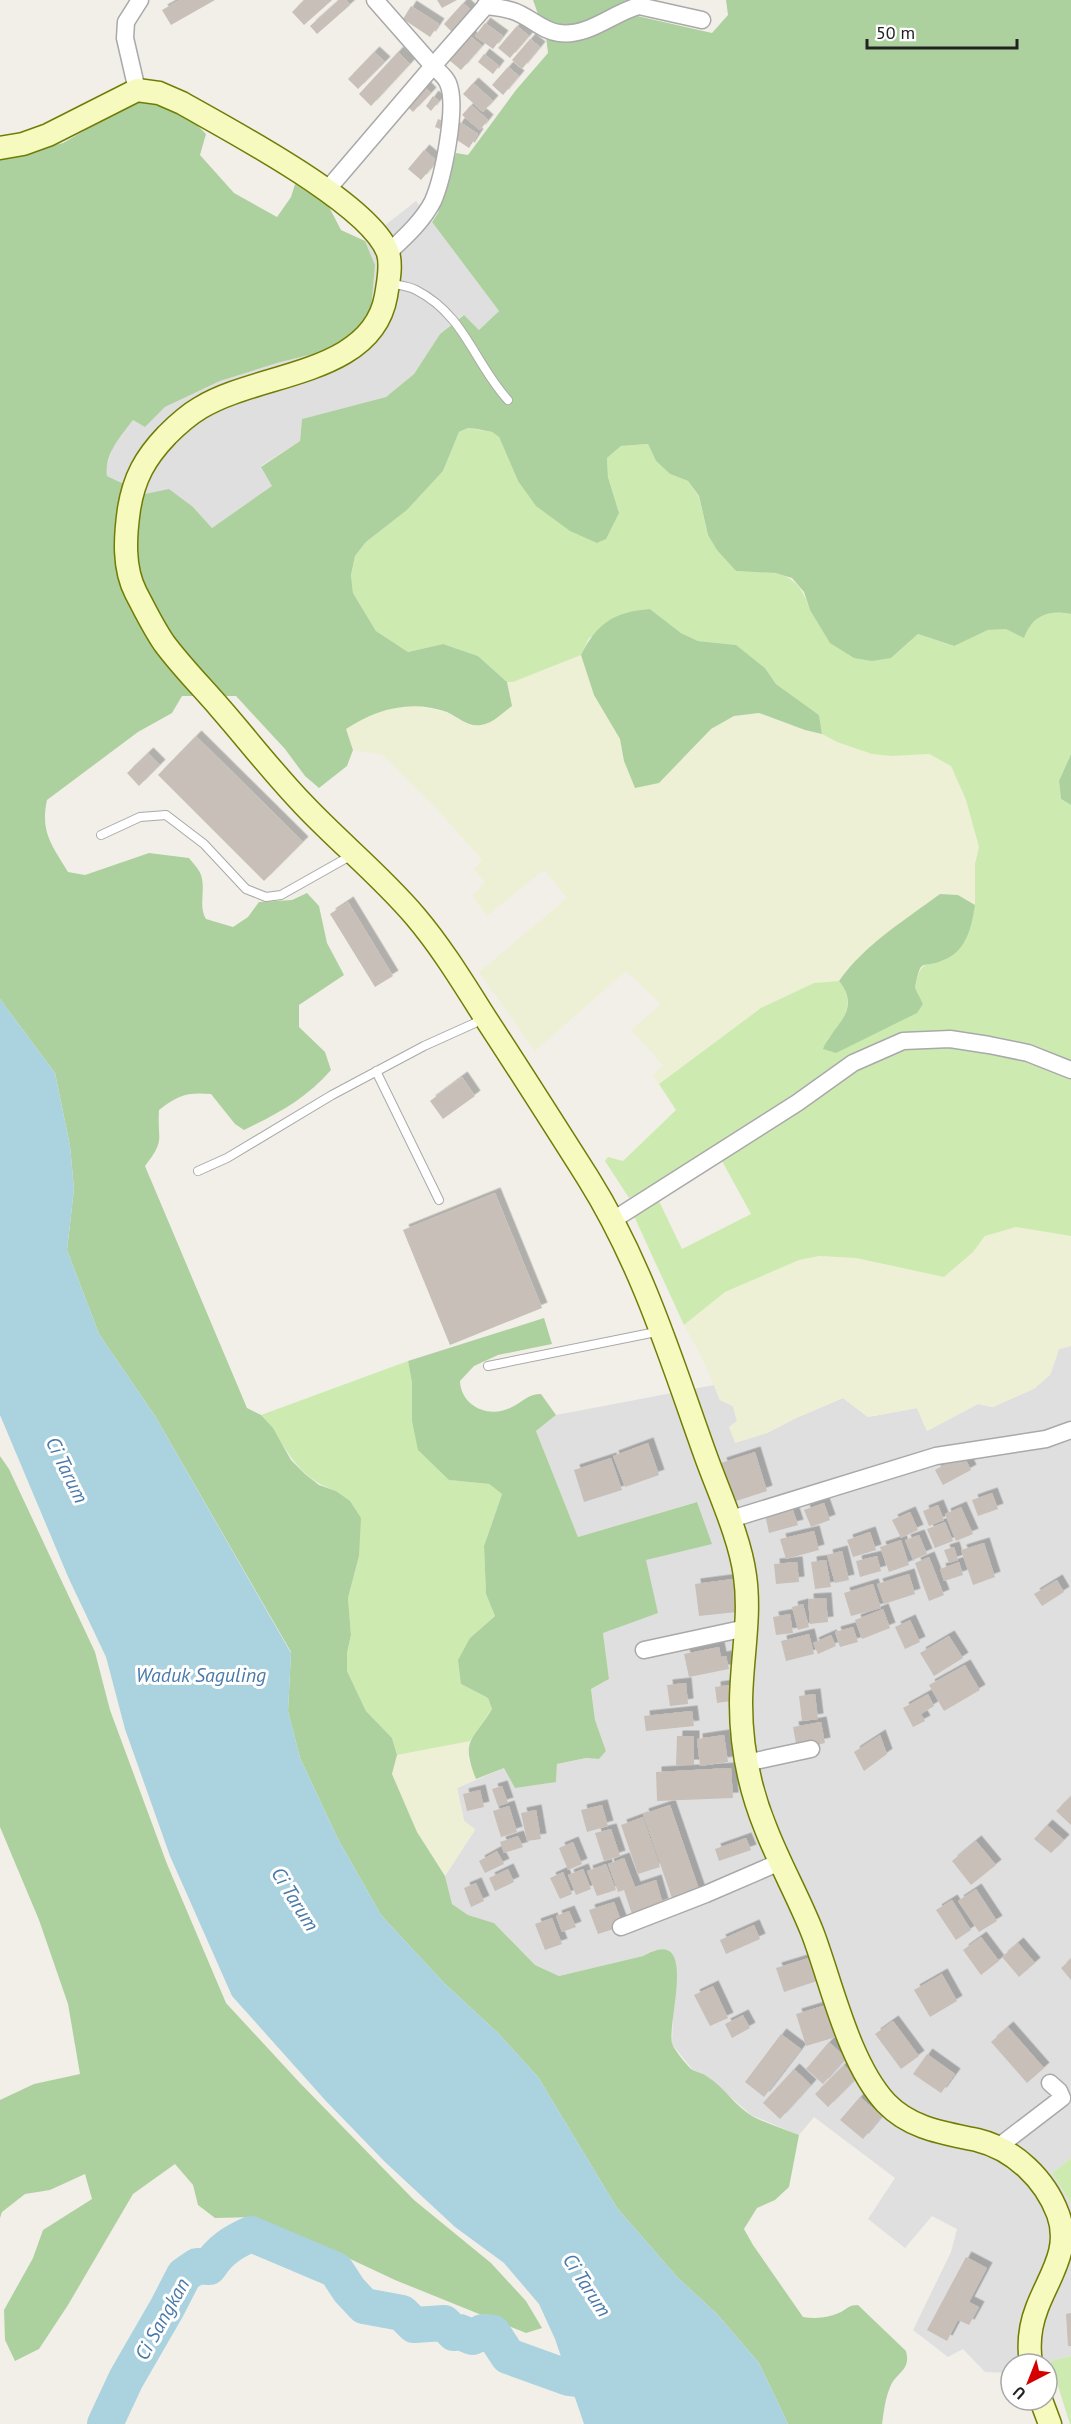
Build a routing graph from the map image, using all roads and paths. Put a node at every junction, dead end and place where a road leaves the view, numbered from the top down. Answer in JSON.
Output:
{"nodes":[{"id":1,"x":140,"y":0,"type":"edge"},
{"id":2,"x":375,"y":0,"type":"edge"},
{"id":3,"x":490,"y":2,"type":"edge"},
{"id":4,"x":702,"y":20,"type":"dead end"},
{"id":5,"x":433,"y":66,"type":"junction"},
{"id":6,"x":137,"y":90,"type":"junction"},
{"id":7,"x":0,"y":148,"type":"edge"},
{"id":8,"x":327,"y":190,"type":"junction"},
{"id":9,"x":388,"y":253,"type":"junction"},
{"id":10,"x":388,"y":282,"type":"junction"},
{"id":11,"x":508,"y":400,"type":"dead end"},
{"id":12,"x":101,"y":835,"type":"dead end"},
{"id":13,"x":355,"y":853,"type":"junction"},
{"id":14,"x":484,"y":1016,"type":"junction"},
{"id":15,"x":1071,"y":1070,"type":"edge"},
{"id":16,"x":376,"y":1071,"type":"junction"},
{"id":17,"x":198,"y":1171,"type":"dead end"},
{"id":18,"x":439,"y":1200,"type":"dead end"},
{"id":19,"x":614,"y":1220,"type":"junction"},
{"id":20,"x":661,"y":1330,"type":"junction"},
{"id":21,"x":488,"y":1366,"type":"dead end"},
{"id":22,"x":1071,"y":1430,"type":"edge"},
{"id":23,"x":728,"y":1520,"type":"junction"},
{"id":24,"x":746,"y":1628,"type":"junction"},
{"id":25,"x":644,"y":1650,"type":"dead end"},
{"id":26,"x":811,"y":1749,"type":"dead end"},
{"id":27,"x":746,"y":1763,"type":"junction"},
{"id":28,"x":780,"y":1862,"type":"junction"},
{"id":29,"x":621,"y":1927,"type":"dead end"},
{"id":30,"x":1050,"y":2083,"type":"dead end"},
{"id":31,"x":998,"y":2148,"type":"junction"},
{"id":32,"x":1029,"y":2352,"type":"edge"}],
"edges":[{"from":1,"to":6,"type":"street"},
{"from":2,"to":5,"type":"street"},
{"from":3,"to":4,"type":"street"},
{"from":3,"to":5,"type":"street"},
{"from":5,"to":8,"type":"street"},
{"from":5,"to":9,"type":"street"},
{"from":6,"to":7,"type":"street"},
{"from":6,"to":8,"type":"street"},
{"from":8,"to":9,"type":"street"},
{"from":9,"to":10,"type":"street"},
{"from":10,"to":11,"type":"lane"},
{"from":10,"to":13,"type":"street"},
{"from":12,"to":13,"type":"lane"},
{"from":13,"to":14,"type":"street"},
{"from":14,"to":16,"type":"lane"},
{"from":14,"to":19,"type":"street"},
{"from":15,"to":19,"type":"street"},
{"from":16,"to":17,"type":"lane"},
{"from":16,"to":18,"type":"lane"},
{"from":19,"to":20,"type":"street"},
{"from":20,"to":21,"type":"lane"},
{"from":20,"to":23,"type":"street"},
{"from":22,"to":23,"type":"street"},
{"from":23,"to":24,"type":"street"},
{"from":24,"to":25,"type":"street"},
{"from":24,"to":27,"type":"street"},
{"from":26,"to":27,"type":"street"},
{"from":27,"to":28,"type":"street"},
{"from":28,"to":29,"type":"street"},
{"from":28,"to":31,"type":"street"},
{"from":30,"to":31,"type":"street"},
{"from":31,"to":32,"type":"street"}]}
